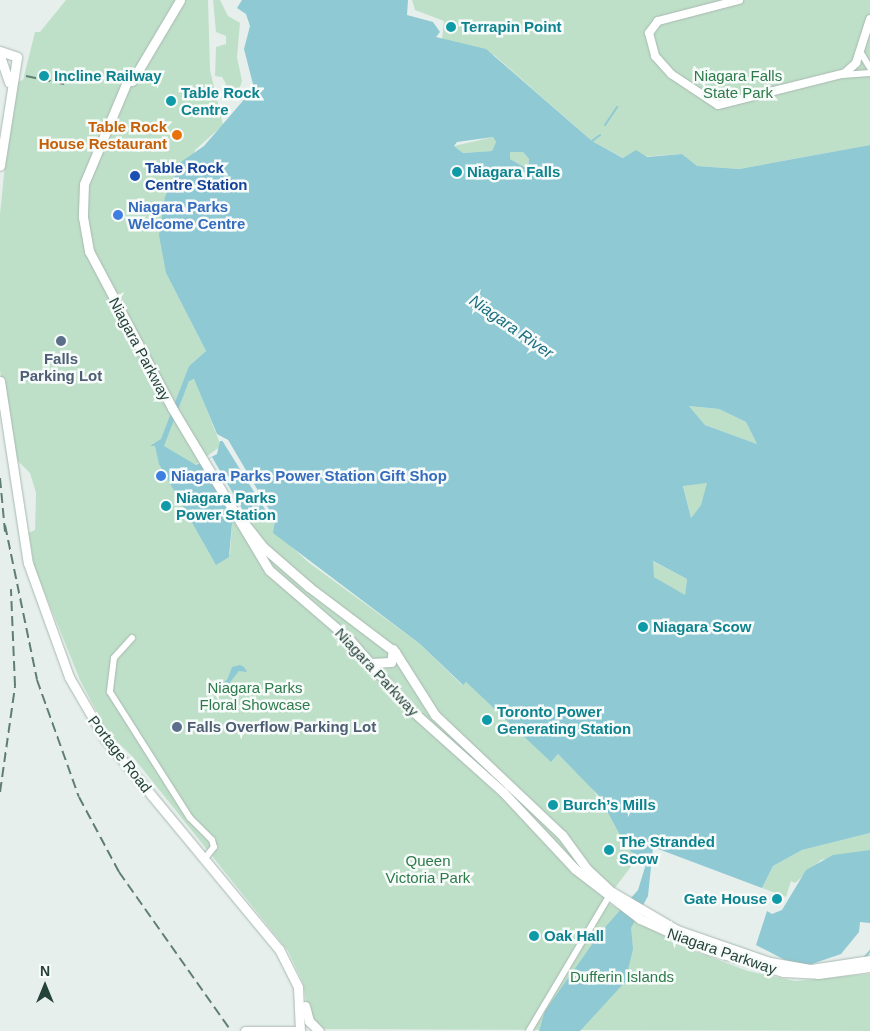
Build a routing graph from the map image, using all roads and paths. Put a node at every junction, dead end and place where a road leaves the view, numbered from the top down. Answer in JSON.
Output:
{"nodes":[{"id":1,"x":174,"y":0,"type":"edge"},
{"id":2,"x":180,"y":0,"type":"edge"},
{"id":3,"x":739,"y":0,"type":"edge"},
{"id":4,"x":870,"y":19,"type":"edge"},
{"id":5,"x":0,"y":51,"type":"edge"},
{"id":6,"x":861,"y":53,"type":"junction"},
{"id":7,"x":0,"y":56,"type":"edge"},
{"id":8,"x":870,"y":68,"type":"edge"},
{"id":9,"x":870,"y":73,"type":"edge"},
{"id":10,"x":838,"y":76,"type":"junction"},
{"id":11,"x":129,"y":82,"type":"junction"},
{"id":12,"x":10,"y":90,"type":"junction"},
{"id":13,"x":0,"y":166,"type":"edge"},
{"id":14,"x":0,"y":381,"type":"edge"},
{"id":15,"x":240,"y":520,"type":"junction"},
{"id":16,"x":132,"y":638,"type":"dead end"},
{"id":17,"x":392,"y":649,"type":"junction"},
{"id":18,"x":370,"y":662,"type":"junction"},
{"id":19,"x":205,"y":858,"type":"junction"},
{"id":20,"x":610,"y":894,"type":"junction"},
{"id":21,"x":260,"y":925,"type":"junction"},
{"id":22,"x":870,"y":960,"type":"edge"},
{"id":23,"x":857,"y":966,"type":"junction"},
{"id":24,"x":870,"y":967,"type":"edge"},
{"id":25,"x":245,"y":1031,"type":"edge"},
{"id":26,"x":295,"y":1031,"type":"edge"},
{"id":27,"x":300,"y":1031,"type":"edge"},
{"id":28,"x":319,"y":1031,"type":"edge"},
{"id":29,"x":529,"y":1031,"type":"edge"}],
"edges":[{"from":1,"to":11,"type":"main road","name":"Niagara Parkway"},
{"from":2,"to":11,"type":"main road","name":"Niagara Parkway"},
{"from":3,"to":10,"type":"street"},
{"from":4,"to":6,"type":"street"},
{"from":5,"to":12,"type":"main road"},
{"from":6,"to":8,"type":"street"},
{"from":6,"to":10,"type":"street"},
{"from":7,"to":12,"type":"main road"},
{"from":9,"to":10,"type":"street"},
{"from":11,"to":15,"type":"main road","name":"Niagara Parkway"},
{"from":12,"to":13,"type":"main road"},
{"from":14,"to":19,"type":"main road","name":"Portage Road"},
{"from":15,"to":17,"type":"main road","name":"Niagara Parkway"},
{"from":15,"to":18,"type":"main road","name":"Niagara Parkway"},
{"from":16,"to":19,"type":"street"},
{"from":17,"to":18,"type":"main road"},
{"from":17,"to":20,"type":"main road","name":"Niagara Parkway"},
{"from":18,"to":20,"type":"main road","name":"Niagara Parkway"},
{"from":19,"to":21,"type":"main road","name":"Portage Road"},
{"from":20,"to":23,"type":"main road","name":"Niagara Parkway"},
{"from":20,"to":29,"type":"street"},
{"from":21,"to":27,"type":"main road","name":"Portage Road"},
{"from":21,"to":28,"type":"main road"},
{"from":22,"to":23,"type":"main road","name":"Niagara Parkway"},
{"from":23,"to":24,"type":"main road","name":"Niagara Parkway"},
{"from":25,"to":26,"type":"main road"}]}
